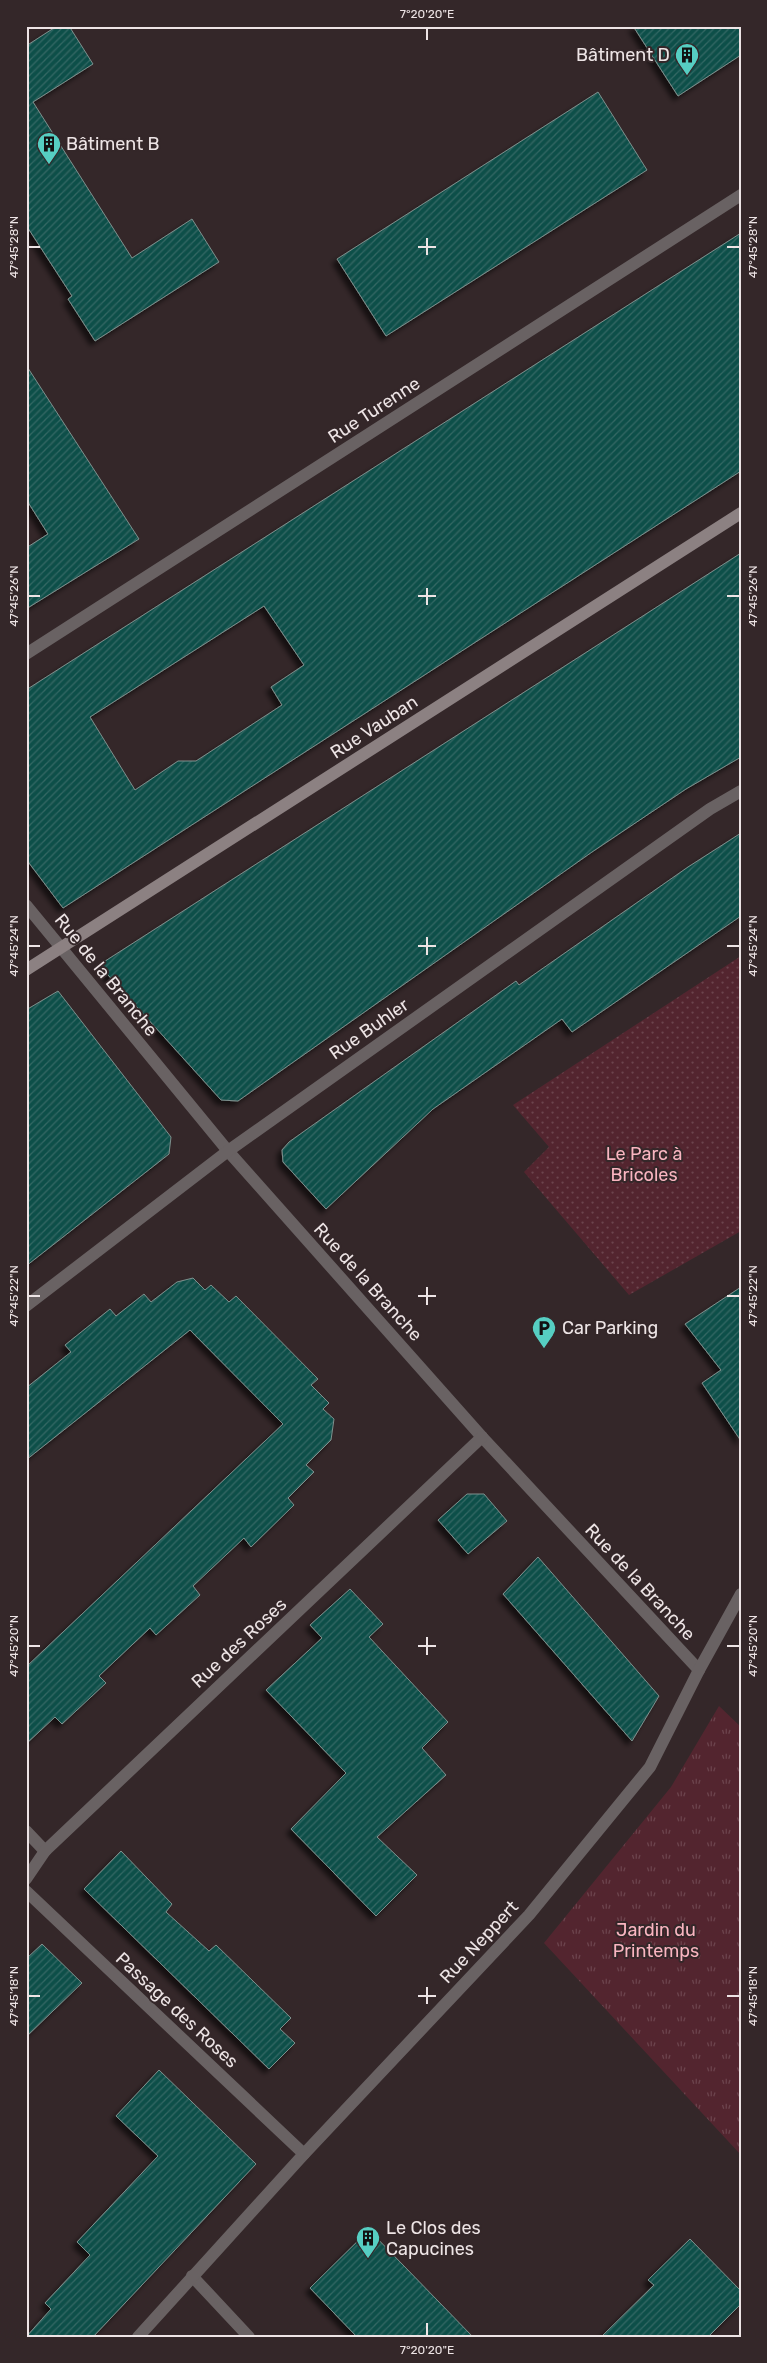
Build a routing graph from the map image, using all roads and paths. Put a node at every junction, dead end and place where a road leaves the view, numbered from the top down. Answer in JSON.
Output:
{"nodes":[{"id":1,"x":741,"y":195,"type":"edge"},
{"id":2,"x":741,"y":513,"type":"edge"},
{"id":3,"x":26,"y":654,"type":"edge"},
{"id":4,"x":741,"y":791,"type":"edge"},
{"id":5,"x":26,"y":905,"type":"edge"},
{"id":6,"x":61,"y":948,"type":"junction"},
{"id":7,"x":26,"y":970,"type":"edge"},
{"id":8,"x":228,"y":1151,"type":"junction"},
{"id":9,"x":26,"y":1306,"type":"edge"},
{"id":10,"x":482,"y":1437,"type":"junction"},
{"id":11,"x":741,"y":1594,"type":"edge"},
{"id":12,"x":699,"y":1670,"type":"junction"},
{"id":13,"x":26,"y":1831,"type":"edge"},
{"id":14,"x":45,"y":1851,"type":"junction"},
{"id":15,"x":26,"y":1879,"type":"edge"},
{"id":16,"x":26,"y":1891,"type":"edge"},
{"id":17,"x":304,"y":2154,"type":"junction"},
{"id":18,"x":192,"y":2276,"type":"junction"},
{"id":19,"x":138,"y":2337,"type":"edge"},
{"id":20,"x":249,"y":2337,"type":"edge"}],
"edges":[{"from":1,"to":3,"type":"street","name":"Rue Turenne"},
{"from":2,"to":6,"type":"main road","name":"Rue Vauban"},
{"from":4,"to":8,"type":"street","name":"Rue Buhler"},
{"from":5,"to":6,"type":"street","name":"Rue de la Branche"},
{"from":6,"to":7,"type":"main road","name":"Rue Vauban"},
{"from":6,"to":8,"type":"street","name":"Rue de la Branche"},
{"from":8,"to":9,"type":"street","name":"Rue Buhler"},
{"from":8,"to":10,"type":"street","name":"Rue de la Branche"},
{"from":10,"to":12,"type":"street","name":"Rue de la Branche"},
{"from":10,"to":14,"type":"street","name":"Rue des Roses"},
{"from":11,"to":12,"type":"street","name":"Rue Neppert"},
{"from":12,"to":17,"type":"street","name":"Rue Neppert"},
{"from":13,"to":14,"type":"street"},
{"from":14,"to":15,"type":"street","name":"Rue des Roses"},
{"from":16,"to":17,"type":"street","name":"Passage des Roses"},
{"from":17,"to":18,"type":"street","name":"Rue Neppert"},
{"from":18,"to":19,"type":"street","name":"Rue Neppert"},
{"from":18,"to":20,"type":"street"}]}
